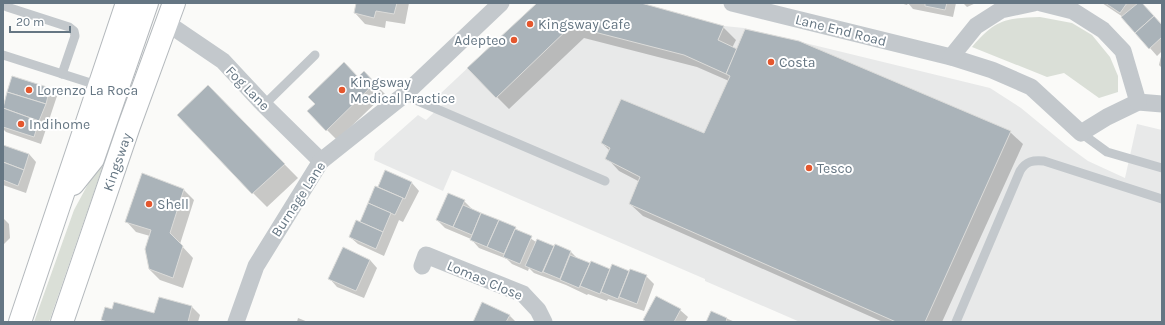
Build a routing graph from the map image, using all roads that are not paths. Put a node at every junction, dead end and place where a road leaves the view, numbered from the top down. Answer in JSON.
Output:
{"nodes":[{"id":1,"x":127,"y":3,"type":"edge"},
{"id":2,"x":147,"y":3,"type":"edge"},
{"id":3,"x":174,"y":3,"type":"edge"},
{"id":4,"x":501,"y":3,"type":"edge"},
{"id":5,"x":732,"y":3,"type":"edge"},
{"id":6,"x":1034,"y":3,"type":"edge"},
{"id":7,"x":1041,"y":3,"type":"edge"},
{"id":8,"x":7,"y":7,"type":"dead end"},
{"id":9,"x":167,"y":23,"type":"junction"},
{"id":10,"x":3,"y":55,"type":"edge"},
{"id":11,"x":315,"y":55,"type":"dead end"},
{"id":12,"x":950,"y":57,"type":"junction"},
{"id":13,"x":62,"y":74,"type":"junction"},
{"id":14,"x":100,"y":86,"type":"junction"},
{"id":15,"x":404,"y":95,"type":"junction"},
{"id":16,"x":1138,"y":102,"type":"junction"},
{"id":17,"x":1162,"y":104,"type":"edge"},
{"id":18,"x":264,"y":105,"type":"junction"},
{"id":19,"x":107,"y":119,"type":"junction"},
{"id":20,"x":129,"y":126,"type":"junction"},
{"id":21,"x":1081,"y":133,"type":"junction"},
{"id":22,"x":321,"y":161,"type":"junction"},
{"id":23,"x":1162,"y":168,"type":"edge"},
{"id":24,"x":605,"y":181,"type":"dead end"},
{"id":25,"x":62,"y":198,"type":"junction"},
{"id":26,"x":1162,"y":199,"type":"edge"},
{"id":27,"x":422,"y":266,"type":"dead end"},
{"id":28,"x":20,"y":322,"type":"edge"},
{"id":29,"x":62,"y":322,"type":"edge"},
{"id":30,"x":236,"y":322,"type":"edge"},
{"id":31,"x":544,"y":322,"type":"edge"},
{"id":32,"x":956,"y":322,"type":"edge"}],
"edges":[{"from":1,"to":14,"type":"highway"},
{"from":2,"to":19,"type":"highway"},
{"from":3,"to":9,"type":"highway","name":"Kingsway"},
{"from":4,"to":15,"type":"street","name":"Burnage Lane"},
{"from":5,"to":12,"type":"street","name":"Lane End Road"},
{"from":6,"to":12,"type":"street"},
{"from":7,"to":16,"type":"street"},
{"from":8,"to":13,"type":"lane"},
{"from":9,"to":18,"type":"street","name":"Fog Lane"},
{"from":9,"to":20,"type":"highway","name":"Kingsway"},
{"from":10,"to":13,"type":"lane"},
{"from":11,"to":18,"type":"lane"},
{"from":12,"to":21,"type":"street","name":"Lane End Road"},
{"from":13,"to":14,"type":"lane"},
{"from":14,"to":25,"type":"highway"},
{"from":15,"to":22,"type":"street","name":"Burnage Lane"},
{"from":15,"to":24,"type":"lane"},
{"from":16,"to":17,"type":"street"},
{"from":16,"to":21,"type":"street"},
{"from":18,"to":22,"type":"street","name":"Fog Lane"},
{"from":19,"to":20,"type":"highway"},
{"from":19,"to":25,"type":"highway"},
{"from":20,"to":29,"type":"highway","name":"Kingsway"},
{"from":21,"to":23,"type":"lane"},
{"from":22,"to":30,"type":"street","name":"Burnage Lane"},
{"from":25,"to":28,"type":"highway"},
{"from":26,"to":32,"type":"lane"},
{"from":27,"to":31,"type":"street","name":"Lomas Close"}]}
